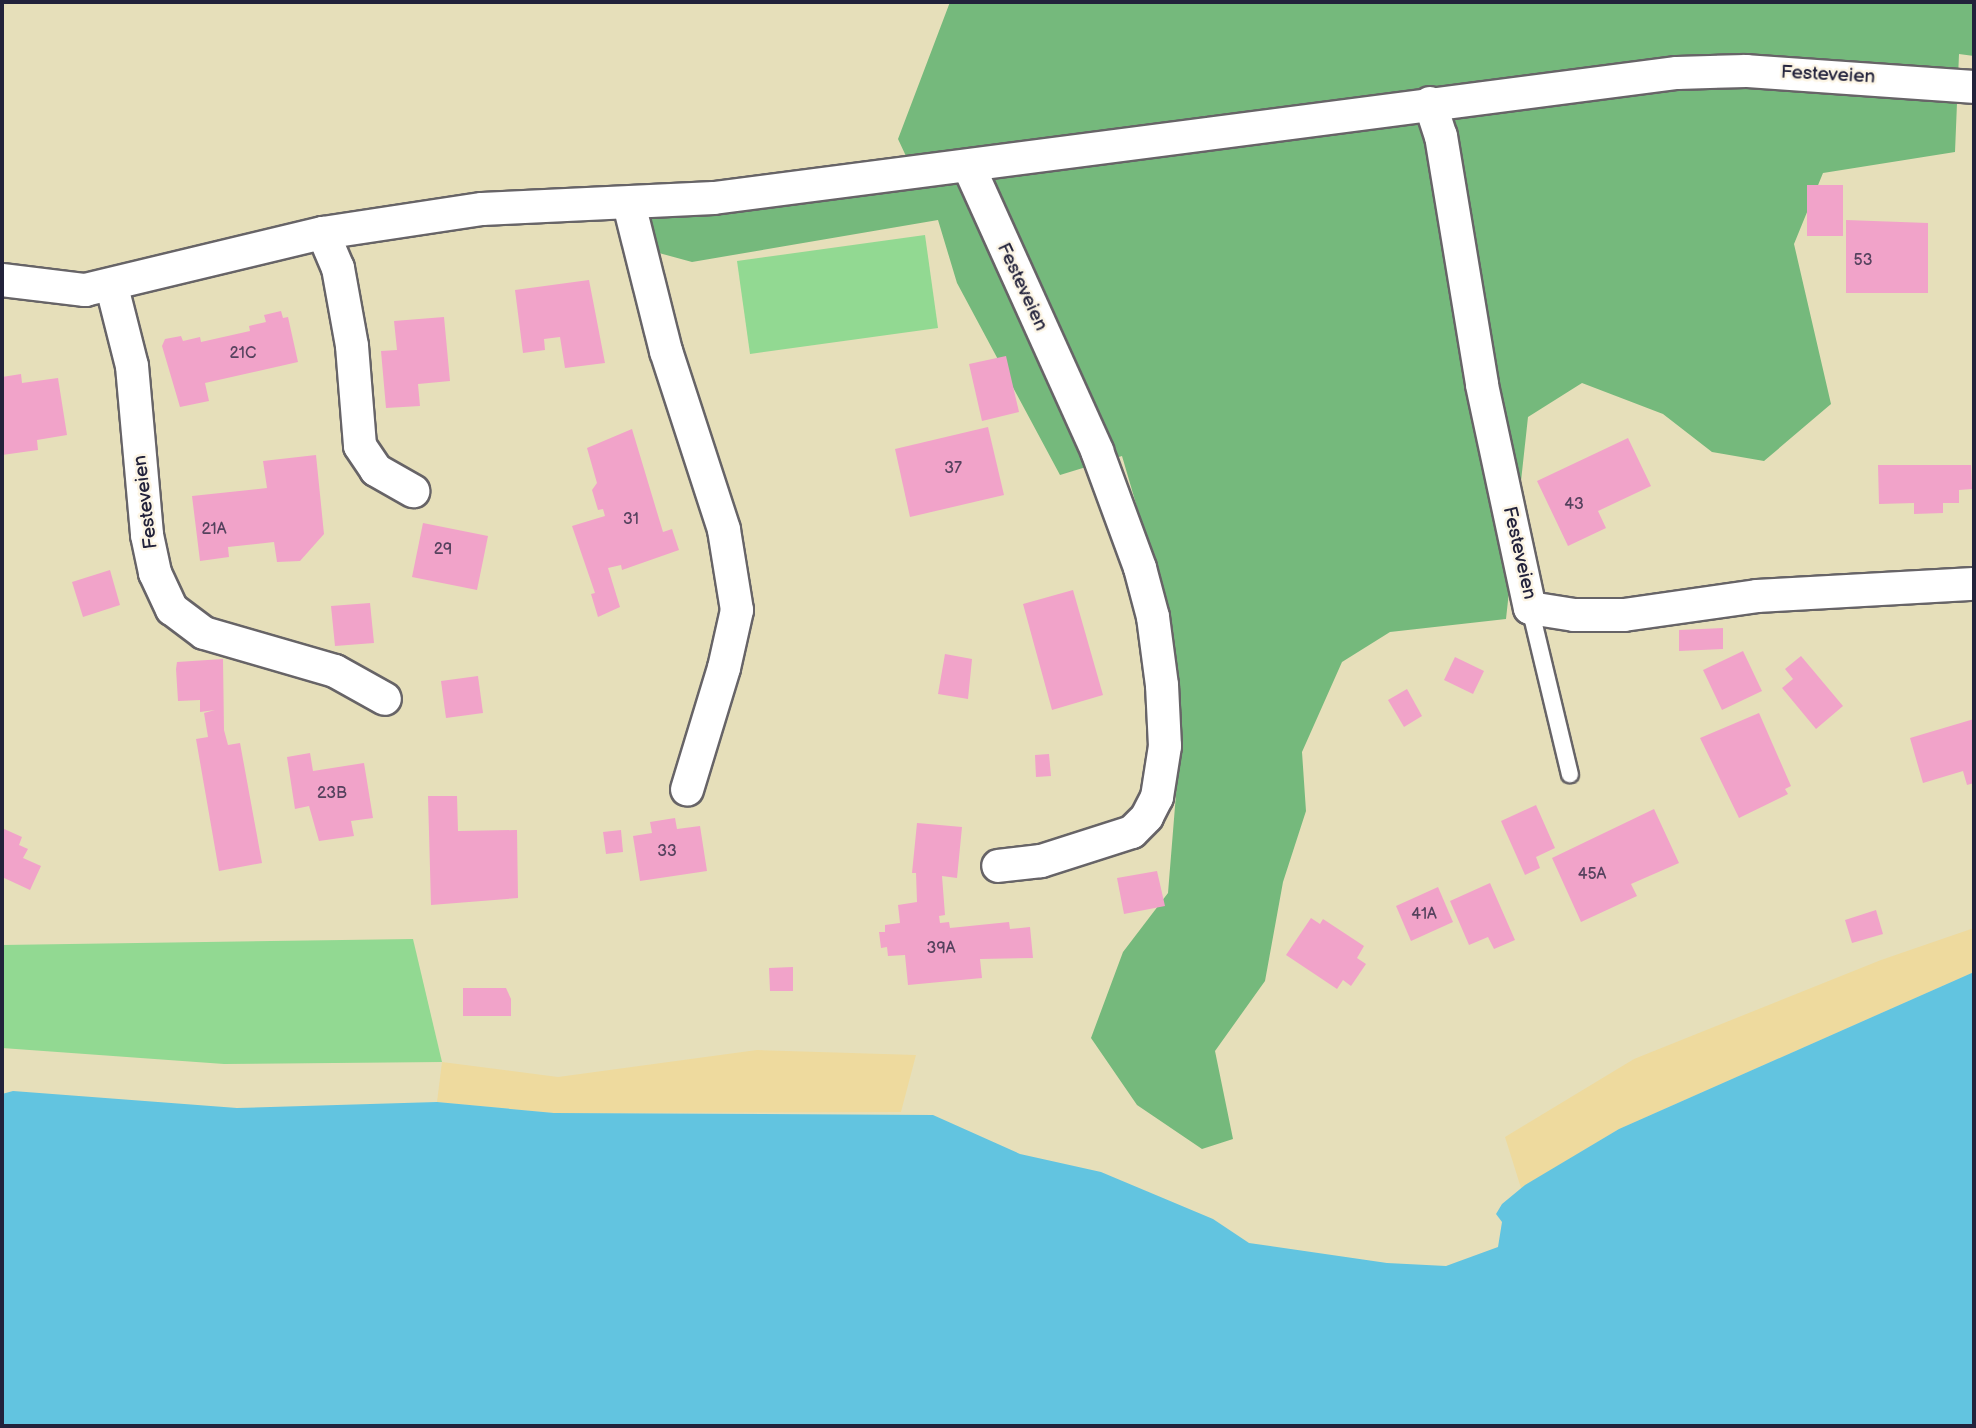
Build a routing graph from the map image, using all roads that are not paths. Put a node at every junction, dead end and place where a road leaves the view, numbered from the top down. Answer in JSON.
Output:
{"nodes":[{"id":1,"x":1974,"y":87,"type":"edge"},
{"id":2,"x":1430,"y":103,"type":"junction"},
{"id":3,"x":970,"y":167,"type":"junction"},
{"id":4,"x":629,"y":204,"type":"junction"},
{"id":5,"x":323,"y":233,"type":"junction"},
{"id":6,"x":2,"y":280,"type":"edge"},
{"id":7,"x":112,"y":287,"type":"junction"},
{"id":8,"x":414,"y":491,"type":"dead end"},
{"id":9,"x":1974,"y":584,"type":"edge"},
{"id":10,"x":1530,"y":608,"type":"junction"},
{"id":11,"x":385,"y":699,"type":"dead end"},
{"id":12,"x":1570,"y":774,"type":"dead end"},
{"id":13,"x":687,"y":790,"type":"dead end"},
{"id":14,"x":998,"y":866,"type":"dead end"}],
"edges":[{"from":1,"to":2,"type":"street","name":"Festeveien"},
{"from":2,"to":3,"type":"street","name":"Festeveien"},
{"from":2,"to":10,"type":"street","name":"Festeveien"},
{"from":3,"to":4,"type":"street","name":"Festeveien"},
{"from":3,"to":14,"type":"street","name":"Festeveien"},
{"from":4,"to":5,"type":"street","name":"Festeveien"},
{"from":4,"to":13,"type":"street"},
{"from":5,"to":7,"type":"street","name":"Festeveien"},
{"from":5,"to":8,"type":"street"},
{"from":6,"to":7,"type":"street","name":"Festeveien"},
{"from":7,"to":11,"type":"street","name":"Festeveien"},
{"from":9,"to":10,"type":"street","name":"Festeveien"},
{"from":10,"to":12,"type":"lane"}]}
